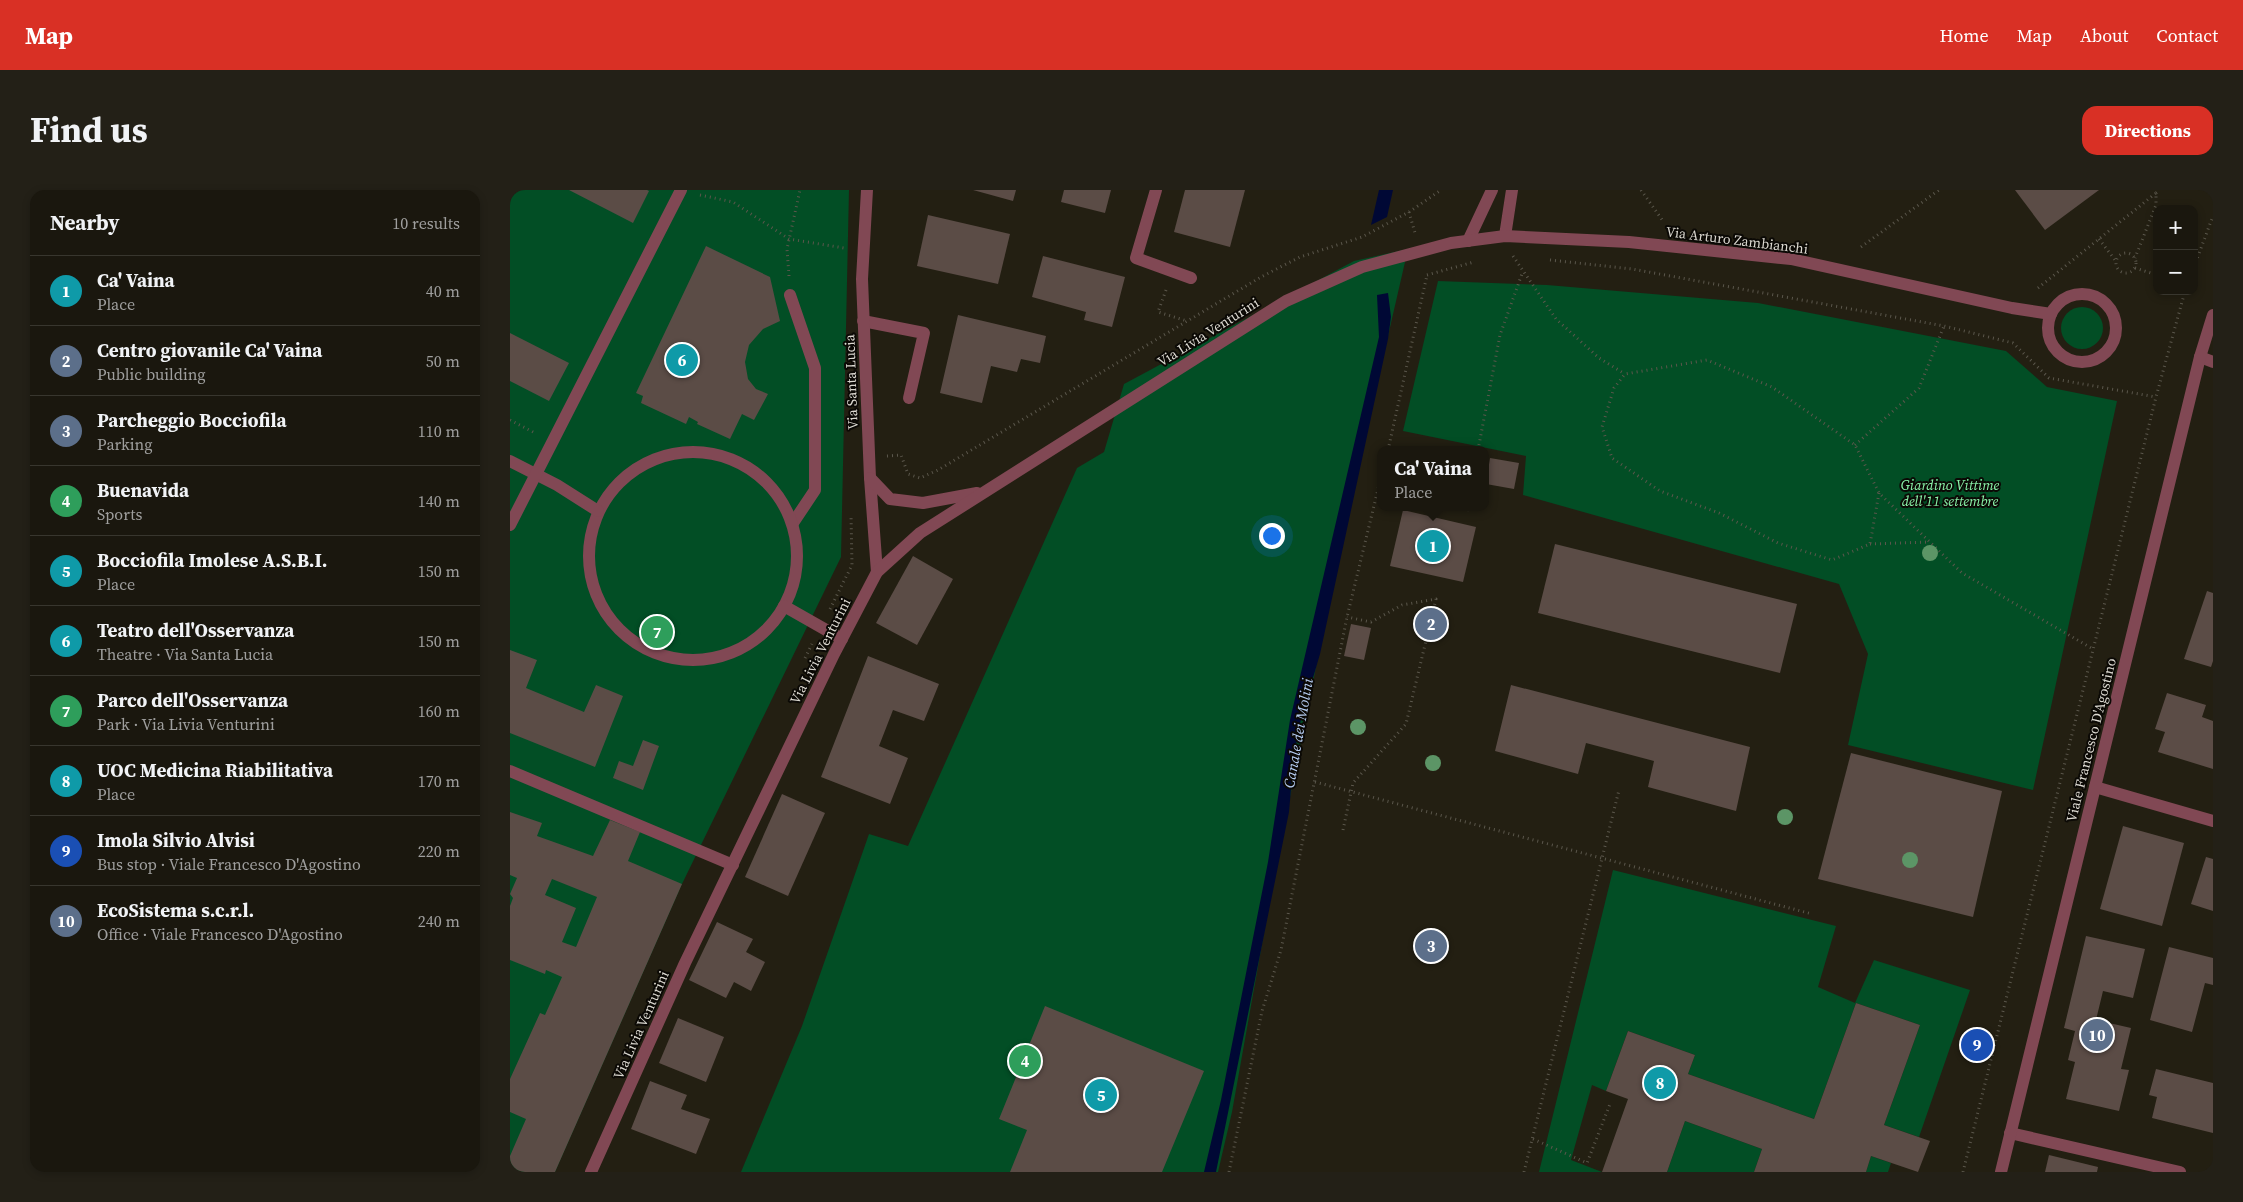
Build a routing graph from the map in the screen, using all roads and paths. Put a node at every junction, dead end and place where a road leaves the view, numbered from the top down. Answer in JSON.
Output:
{"nodes":[{"id":1,"x":682,"y":190,"type":"edge"},
{"id":2,"x":800,"y":190,"type":"edge"},
{"id":3,"x":867,"y":190,"type":"edge"},
{"id":4,"x":1156,"y":190,"type":"edge"},
{"id":5,"x":1441,"y":190,"type":"edge"},
{"id":6,"x":1492,"y":190,"type":"edge"},
{"id":7,"x":1512,"y":190,"type":"edge"},
{"id":8,"x":1641,"y":190,"type":"edge"},
{"id":9,"x":1939,"y":190,"type":"edge"},
{"id":10,"x":2160,"y":190,"type":"edge"},
{"id":11,"x":2156,"y":193,"type":"junction"},
{"id":12,"x":1409,"y":212,"type":"junction"},
{"id":13,"x":2213,"y":216,"type":"edge"},
{"id":14,"x":1663,"y":222,"type":"dead end"},
{"id":15,"x":1505,"y":236,"type":"junction"},
{"id":16,"x":2099,"y":239,"type":"junction"},
{"id":17,"x":789,"y":240,"type":"junction"},
{"id":18,"x":1468,"y":241,"type":"junction"},
{"id":19,"x":1861,"y":247,"type":"dead end"},
{"id":20,"x":863,"y":250,"type":"junction"},
{"id":21,"x":1420,"y":250,"type":"junction"},
{"id":22,"x":1513,"y":256,"type":"junction"},
{"id":23,"x":2198,"y":256,"type":"edge"},
{"id":24,"x":1523,"y":257,"type":"dead end"},
{"id":25,"x":1503,"y":258,"type":"dead end"},
{"id":26,"x":2135,"y":258,"type":"junction"},
{"id":27,"x":1543,"y":260,"type":"dead end"},
{"id":28,"x":2115,"y":260,"type":"junction"},
{"id":29,"x":1474,"y":262,"type":"dead end"},
{"id":30,"x":2135,"y":268,"type":"junction"},
{"id":31,"x":1172,"y":271,"type":"junction"},
{"id":32,"x":1523,"y":271,"type":"junction"},
{"id":33,"x":2153,"y":274,"type":"edge"},
{"id":34,"x":1427,"y":275,"type":"junction"},
{"id":35,"x":1191,"y":278,"type":"dead end"},
{"id":36,"x":2038,"y":288,"type":"dead end"},
{"id":37,"x":790,"y":295,"type":"joint"},
{"id":38,"x":2185,"y":295,"type":"edge"},
{"id":39,"x":2051,"y":314,"type":"junction"},
{"id":40,"x":2213,"y":315,"type":"edge"},
{"id":41,"x":863,"y":321,"type":"junction"},
{"id":42,"x":1187,"y":321,"type":"junction"},
{"id":43,"x":1944,"y":326,"type":"junction"},
{"id":44,"x":2200,"y":357,"type":"junction"},
{"id":45,"x":2213,"y":362,"type":"edge"},
{"id":46,"x":1625,"y":374,"type":"junction"},
{"id":47,"x":2156,"y":397,"type":"junction"},
{"id":48,"x":909,"y":398,"type":"dead end"},
{"id":49,"x":510,"y":420,"type":"edge"},
{"id":50,"x":553,"y":442,"type":"junction"},
{"id":51,"x":1855,"y":445,"type":"junction"},
{"id":52,"x":1389,"y":446,"type":"edge"},
{"id":53,"x":1479,"y":446,"type":"edge"},
{"id":54,"x":869,"y":457,"type":"junction"},
{"id":55,"x":510,"y":461,"type":"edge"},
{"id":56,"x":536,"y":474,"type":"junction"},
{"id":57,"x":870,"y":478,"type":"junction"},
{"id":58,"x":984,"y":492,"type":"junction"},
{"id":59,"x":1377,"y":493,"type":"edge"},
{"id":60,"x":1879,"y":493,"type":"junction"},
{"id":61,"x":850,"y":506,"type":"dead end"},
{"id":62,"x":598,"y":511,"type":"junction"},
{"id":63,"x":793,"y":523,"type":"junction"},
{"id":64,"x":510,"y":525,"type":"edge"},
{"id":65,"x":1930,"y":542,"type":"junction"},
{"id":66,"x":1870,"y":544,"type":"junction"},
{"id":67,"x":877,"y":572,"type":"junction"},
{"id":68,"x":784,"y":606,"type":"junction"},
{"id":69,"x":1347,"y":617,"type":"junction"},
{"id":70,"x":821,"y":627,"type":"junction"},
{"id":71,"x":842,"y":639,"type":"junction"},
{"id":72,"x":2093,"y":649,"type":"junction"},
{"id":73,"x":805,"y":658,"type":"dead end"},
{"id":74,"x":510,"y":771,"type":"edge"},
{"id":75,"x":1315,"y":782,"type":"junction"},
{"id":76,"x":2095,"y":787,"type":"junction"},
{"id":77,"x":1619,"y":790,"type":"dead end"},
{"id":78,"x":1351,"y":792,"type":"junction"},
{"id":79,"x":2213,"y":822,"type":"edge"},
{"id":80,"x":1342,"y":830,"type":"dead end"},
{"id":81,"x":1602,"y":858,"type":"junction"},
{"id":82,"x":733,"y":865,"type":"junction"},
{"id":83,"x":1812,"y":914,"type":"dead end"},
{"id":84,"x":1610,"y":1104,"type":"dead end"},
{"id":85,"x":2010,"y":1133,"type":"junction"},
{"id":86,"x":1533,"y":1139,"type":"junction"},
{"id":87,"x":591,"y":1172,"type":"edge"},
{"id":88,"x":1229,"y":1172,"type":"edge"},
{"id":89,"x":1524,"y":1172,"type":"edge"},
{"id":90,"x":1963,"y":1172,"type":"edge"},
{"id":91,"x":2001,"y":1172,"type":"edge"},
{"id":92,"x":2180,"y":1172,"type":"edge"}],
"edges":[{"from":1,"to":17,"type":"path"},
{"from":1,"to":50,"type":"street"},
{"from":2,"to":17,"type":"path"},
{"from":3,"to":20,"type":"street","name":"Via Santa Lucia"},
{"from":4,"to":31,"type":"street"},
{"from":5,"to":12,"type":"path"},
{"from":6,"to":18,"type":"street"},
{"from":7,"to":15,"type":"street"},
{"from":8,"to":14,"type":"path"},
{"from":9,"to":19,"type":"path"},
{"from":10,"to":11,"type":"path"},
{"from":11,"to":16,"type":"path"},
{"from":11,"to":26,"type":"path"},
{"from":12,"to":21,"type":"path"},
{"from":12,"to":42,"type":"path"},
{"from":13,"to":23,"type":"path"},
{"from":15,"to":18,"type":"street","name":"Via Livia Venturini"},
{"from":15,"to":39,"type":"street","name":"Via Arturo Zambianchi"},
{"from":16,"to":28,"type":"path"},
{"from":16,"to":36,"type":"path"},
{"from":17,"to":20,"type":"path"},
{"from":17,"to":37,"type":"path"},
{"from":18,"to":21,"type":"street","name":"Via Livia Venturini"},
{"from":20,"to":41,"type":"street","name":"Via Santa Lucia"},
{"from":21,"to":34,"type":"path"},
{"from":21,"to":58,"type":"street","name":"Via Livia Venturini"},
{"from":22,"to":24,"type":"path"},
{"from":22,"to":25,"type":"path"},
{"from":22,"to":32,"type":"path"},
{"from":26,"to":28,"type":"path"},
{"from":26,"to":30,"type":"path"},
{"from":27,"to":43,"type":"path"},
{"from":28,"to":30,"type":"path"},
{"from":29,"to":34,"type":"path"},
{"from":30,"to":33,"type":"path"},
{"from":31,"to":35,"type":"street"},
{"from":31,"to":42,"type":"path"},
{"from":32,"to":46,"type":"path"},
{"from":32,"to":53,"type":"path"},
{"from":34,"to":52,"type":"path"},
{"from":37,"to":63,"type":"street"},
{"from":38,"to":47,"type":"path"},
{"from":39,"to":39,"type":"street"},
{"from":40,"to":44,"type":"street","name":"Viale Francesco D'Agostino"},
{"from":41,"to":48,"type":"street"},
{"from":41,"to":54,"type":"street","name":"Via Santa Lucia"},
{"from":42,"to":54,"type":"path"},
{"from":43,"to":47,"type":"path"},
{"from":43,"to":51,"type":"path"},
{"from":44,"to":45,"type":"street"},
{"from":44,"to":76,"type":"street","name":"Viale Francesco D'Agostino"},
{"from":46,"to":51,"type":"path"},
{"from":46,"to":66,"type":"path"},
{"from":47,"to":72,"type":"path"},
{"from":49,"to":50,"type":"path"},
{"from":50,"to":56,"type":"street"},
{"from":51,"to":60,"type":"path"},
{"from":54,"to":57,"type":"street","name":"Via Santa Lucia"},
{"from":55,"to":56,"type":"street"},
{"from":56,"to":62,"type":"street"},
{"from":56,"to":64,"type":"street"},
{"from":57,"to":58,"type":"street","name":"Via Livia Venturini"},
{"from":57,"to":67,"type":"street","name":"Via Santa Lucia"},
{"from":58,"to":67,"type":"street","name":"Via Livia Venturini"},
{"from":59,"to":69,"type":"path"},
{"from":60,"to":65,"type":"path"},
{"from":60,"to":66,"type":"path"},
{"from":61,"to":70,"type":"path"},
{"from":62,"to":63,"type":"street"},
{"from":62,"to":68,"type":"street"},
{"from":63,"to":68,"type":"street"},
{"from":65,"to":66,"type":"path"},
{"from":65,"to":72,"type":"path"},
{"from":67,"to":71,"type":"street","name":"Via Livia Venturini"},
{"from":68,"to":70,"type":"street"},
{"from":69,"to":75,"type":"path"},
{"from":69,"to":78,"type":"path"},
{"from":70,"to":71,"type":"street"},
{"from":70,"to":73,"type":"path"},
{"from":71,"to":82,"type":"street","name":"Via Livia Venturini"},
{"from":72,"to":90,"type":"path"},
{"from":74,"to":82,"type":"street"},
{"from":75,"to":78,"type":"path"},
{"from":75,"to":88,"type":"path"},
{"from":76,"to":79,"type":"street"},
{"from":76,"to":85,"type":"street","name":"Viale Francesco D'Agostino"},
{"from":77,"to":81,"type":"path"},
{"from":78,"to":80,"type":"path"},
{"from":78,"to":81,"type":"path"},
{"from":81,"to":83,"type":"path"},
{"from":81,"to":86,"type":"path"},
{"from":82,"to":87,"type":"street","name":"Via Livia Venturini"},
{"from":84,"to":86,"type":"path"},
{"from":85,"to":91,"type":"street","name":"Viale Francesco D'Agostino"},
{"from":85,"to":92,"type":"street"},
{"from":86,"to":89,"type":"path"}]}
